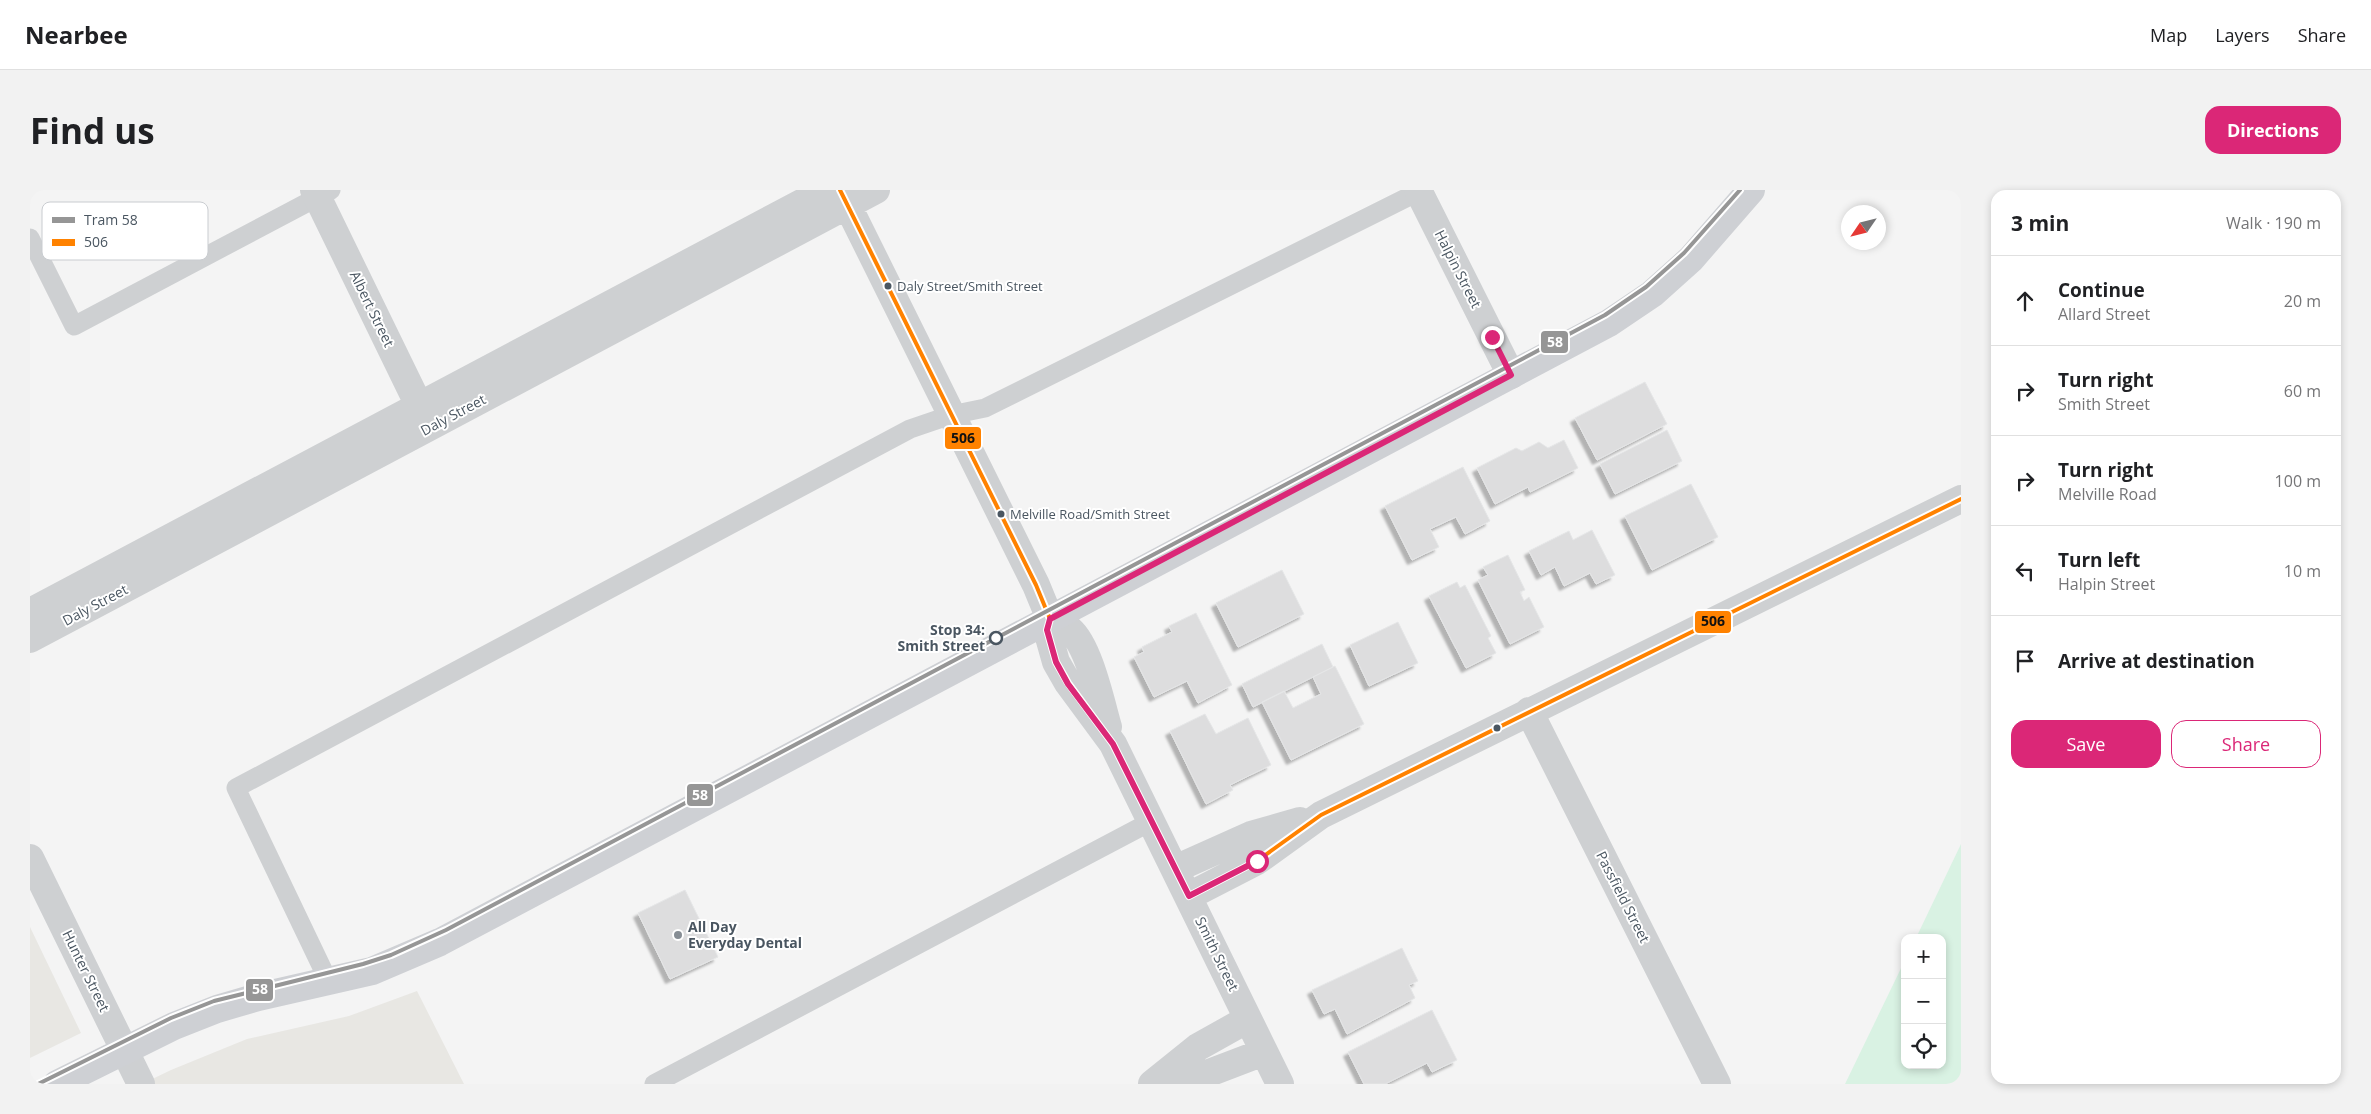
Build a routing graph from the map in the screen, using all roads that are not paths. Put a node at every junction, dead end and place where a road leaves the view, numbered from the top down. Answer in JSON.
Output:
{"nodes":[{"id":1,"x":876,"y":190,"type":"edge"},
{"id":2,"x":1420,"y":190,"type":"edge"},
{"id":3,"x":1751,"y":190,"type":"edge"},
{"id":4,"x":321,"y":192,"type":"edge"},
{"id":5,"x":838,"y":195,"type":"edge"},
{"id":6,"x":30,"y":238,"type":"edge"},
{"id":7,"x":208,"y":253,"type":"edge"},
{"id":8,"x":196,"y":260,"type":"edge"},
{"id":9,"x":1511,"y":375,"type":"junction"},
{"id":10,"x":951,"y":415,"type":"junction"},
{"id":11,"x":424,"y":416,"type":"junction"},
{"id":12,"x":1961,"y":499,"type":"edge"},
{"id":13,"x":30,"y":612,"type":"edge"},
{"id":14,"x":1050,"y":619,"type":"junction"},
{"id":15,"x":30,"y":639,"type":"edge"},
{"id":16,"x":1530,"y":711,"type":"junction"},
{"id":17,"x":1321,"y":815,"type":"junction"},
{"id":18,"x":1152,"y":821,"type":"junction"},
{"id":19,"x":30,"y":858,"type":"edge"},
{"id":20,"x":1176,"y":868,"type":"junction"},
{"id":21,"x":1189,"y":896,"type":"junction"},
{"id":22,"x":327,"y":982,"type":"junction"},
{"id":23,"x":1248,"y":1019,"type":"junction"},
{"id":24,"x":125,"y":1050,"type":"junction"},
{"id":25,"x":1264,"y":1052,"type":"junction"},
{"id":26,"x":57,"y":1084,"type":"edge"},
{"id":27,"x":140,"y":1084,"type":"edge"},
{"id":28,"x":654,"y":1084,"type":"edge"},
{"id":29,"x":1152,"y":1084,"type":"edge"},
{"id":30,"x":1180,"y":1084,"type":"edge"},
{"id":31,"x":1280,"y":1084,"type":"edge"},
{"id":32,"x":1717,"y":1084,"type":"edge"}],
"edges":[{"from":1,"to":5,"type":"street","name":"Daly Street"},
{"from":2,"to":9,"type":"street","name":"Halpin Street"},
{"from":2,"to":10,"type":"lane"},
{"from":3,"to":9,"type":"main road"},
{"from":4,"to":7,"type":"lane"},
{"from":4,"to":11,"type":"street","name":"Albert Street"},
{"from":5,"to":10,"type":"street","name":"Smith Street"},
{"from":5,"to":11,"type":"street","name":"Daly Street"},
{"from":6,"to":8,"type":"lane"},
{"from":9,"to":14,"type":"main road"},
{"from":10,"to":14,"type":"street","name":"Smith Street"},
{"from":10,"to":22,"type":"lane"},
{"from":11,"to":13,"type":"street","name":"Daly Street"},
{"from":11,"to":15,"type":"street","name":"Daly Street"},
{"from":12,"to":16,"type":"street"},
{"from":14,"to":18,"type":"street","name":"Smith Street"},
{"from":14,"to":22,"type":"main road"},
{"from":16,"to":17,"type":"street"},
{"from":16,"to":32,"type":"street","name":"Passfield Street"},
{"from":17,"to":20,"type":"street"},
{"from":17,"to":21,"type":"street"},
{"from":18,"to":20,"type":"street","name":"Smith Street"},
{"from":18,"to":28,"type":"lane"},
{"from":19,"to":24,"type":"street","name":"Hunter Street"},
{"from":20,"to":21,"type":"street","name":"Smith Street"},
{"from":21,"to":23,"type":"street","name":"Smith Street"},
{"from":22,"to":24,"type":"main road"},
{"from":23,"to":25,"type":"street","name":"Smith Street"},
{"from":23,"to":29,"type":"street"},
{"from":24,"to":26,"type":"main road"},
{"from":24,"to":27,"type":"street","name":"Hunter Street"},
{"from":25,"to":30,"type":"street"},
{"from":25,"to":31,"type":"street","name":"Smith Street"}]}
